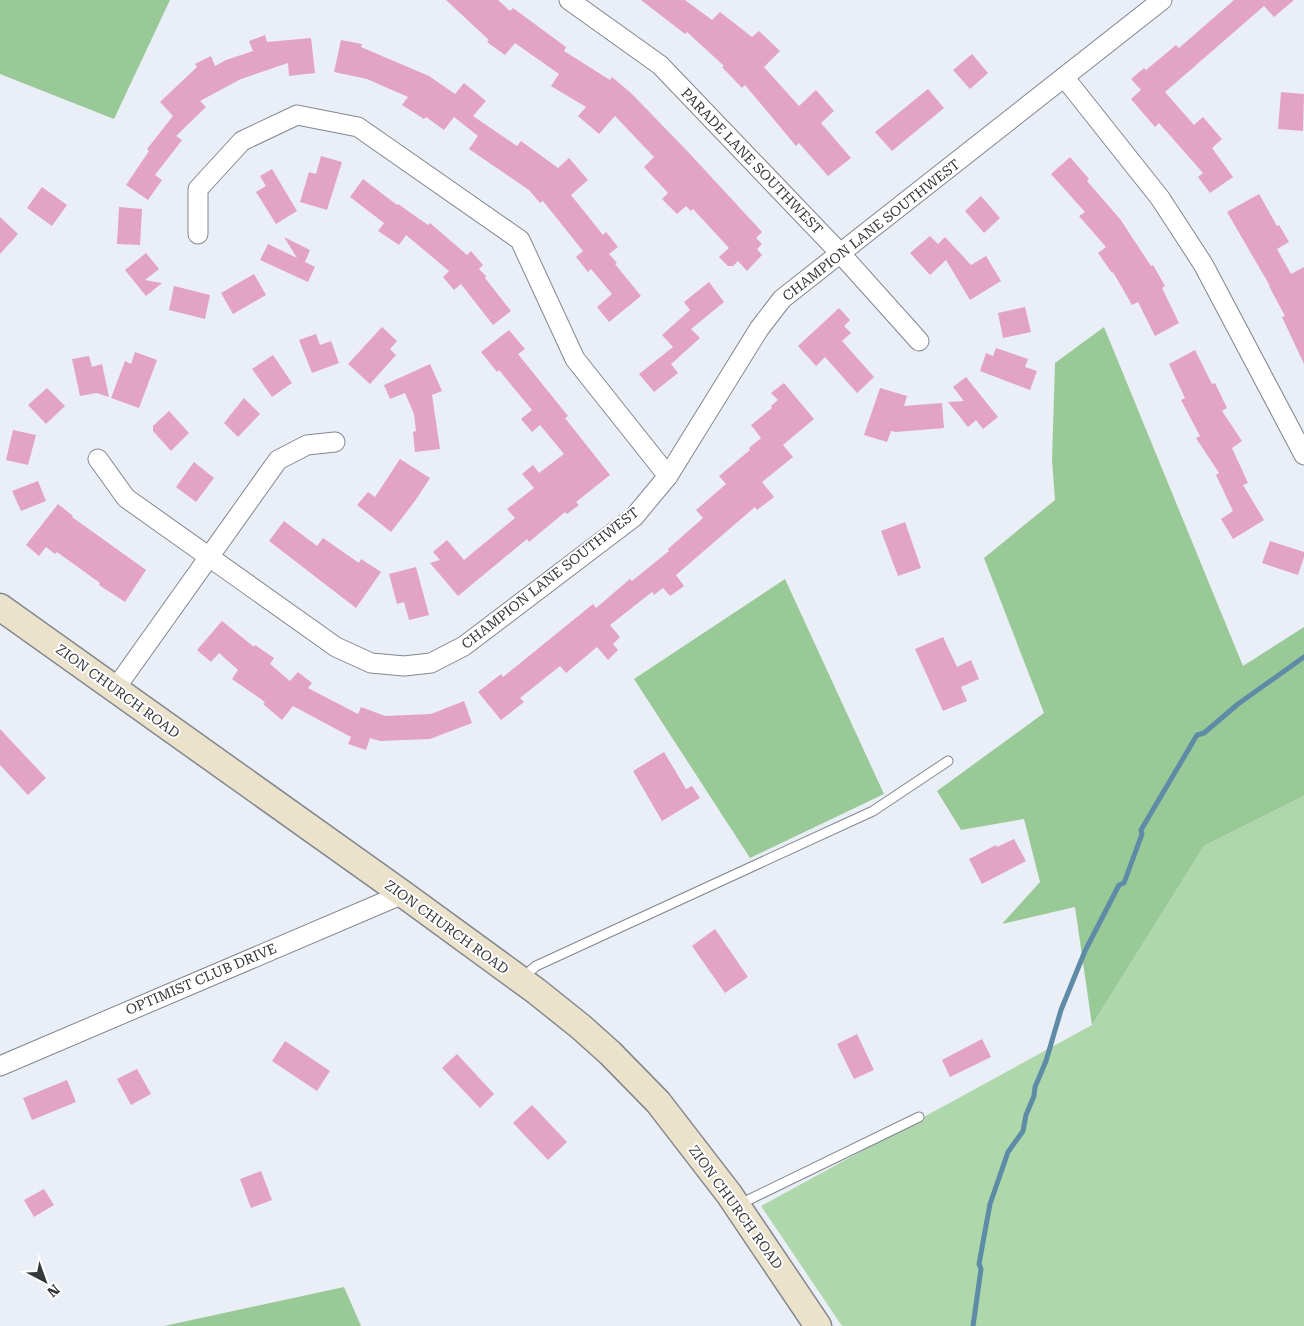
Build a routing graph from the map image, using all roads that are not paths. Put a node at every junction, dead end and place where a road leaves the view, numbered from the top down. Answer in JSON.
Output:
{"nodes":[{"id":1,"x":569,"y":0,"type":"edge"},
{"id":2,"x":1162,"y":0,"type":"edge"},
{"id":3,"x":1064,"y":77,"type":"junction"},
{"id":4,"x":198,"y":234,"type":"dead end"},
{"id":5,"x":840,"y":254,"type":"junction"},
{"id":6,"x":919,"y":340,"type":"dead end"},
{"id":7,"x":335,"y":442,"type":"dead end"},
{"id":8,"x":1304,"y":455,"type":"edge"},
{"id":9,"x":98,"y":459,"type":"dead end"},
{"id":10,"x":668,"y":476,"type":"junction"},
{"id":11,"x":209,"y":556,"type":"junction"},
{"id":12,"x":0,"y":607,"type":"edge"},
{"id":13,"x":114,"y":689,"type":"junction"},
{"id":14,"x":948,"y":761,"type":"dead end"},
{"id":15,"x":403,"y":894,"type":"junction"},
{"id":16,"x":520,"y":979,"type":"junction"},
{"id":17,"x":0,"y":1066,"type":"edge"},
{"id":18,"x":919,"y":1117,"type":"dead end"},
{"id":19,"x":737,"y":1206,"type":"junction"},
{"id":20,"x":818,"y":1326,"type":"edge"}],
"edges":[{"from":1,"to":5,"type":"street","name":"PARADE LANE SOUTHWEST"},
{"from":2,"to":3,"type":"street","name":"CHAMPION LANE SOUTHWEST"},
{"from":3,"to":5,"type":"street","name":"CHAMPION LANE SOUTHWEST"},
{"from":3,"to":8,"type":"street"},
{"from":4,"to":10,"type":"street"},
{"from":5,"to":6,"type":"street","name":"PARADE LANE SOUTHWEST"},
{"from":5,"to":10,"type":"street","name":"CHAMPION LANE SOUTHWEST"},
{"from":7,"to":11,"type":"street"},
{"from":9,"to":11,"type":"street","name":"CHAMPION LANE SOUTHWEST"},
{"from":10,"to":11,"type":"street","name":"CHAMPION LANE SOUTHWEST"},
{"from":11,"to":13,"type":"street"},
{"from":12,"to":13,"type":"street","name":"ZION CHURCH ROAD"},
{"from":13,"to":15,"type":"street","name":"ZION CHURCH ROAD"},
{"from":14,"to":16,"type":"lane"},
{"from":15,"to":16,"type":"street","name":"ZION CHURCH ROAD"},
{"from":15,"to":17,"type":"street","name":"OPTIMIST CLUB DRIVE"},
{"from":16,"to":19,"type":"street","name":"ZION CHURCH ROAD"},
{"from":18,"to":19,"type":"lane"},
{"from":19,"to":20,"type":"street","name":"ZION CHURCH ROAD"}]}
